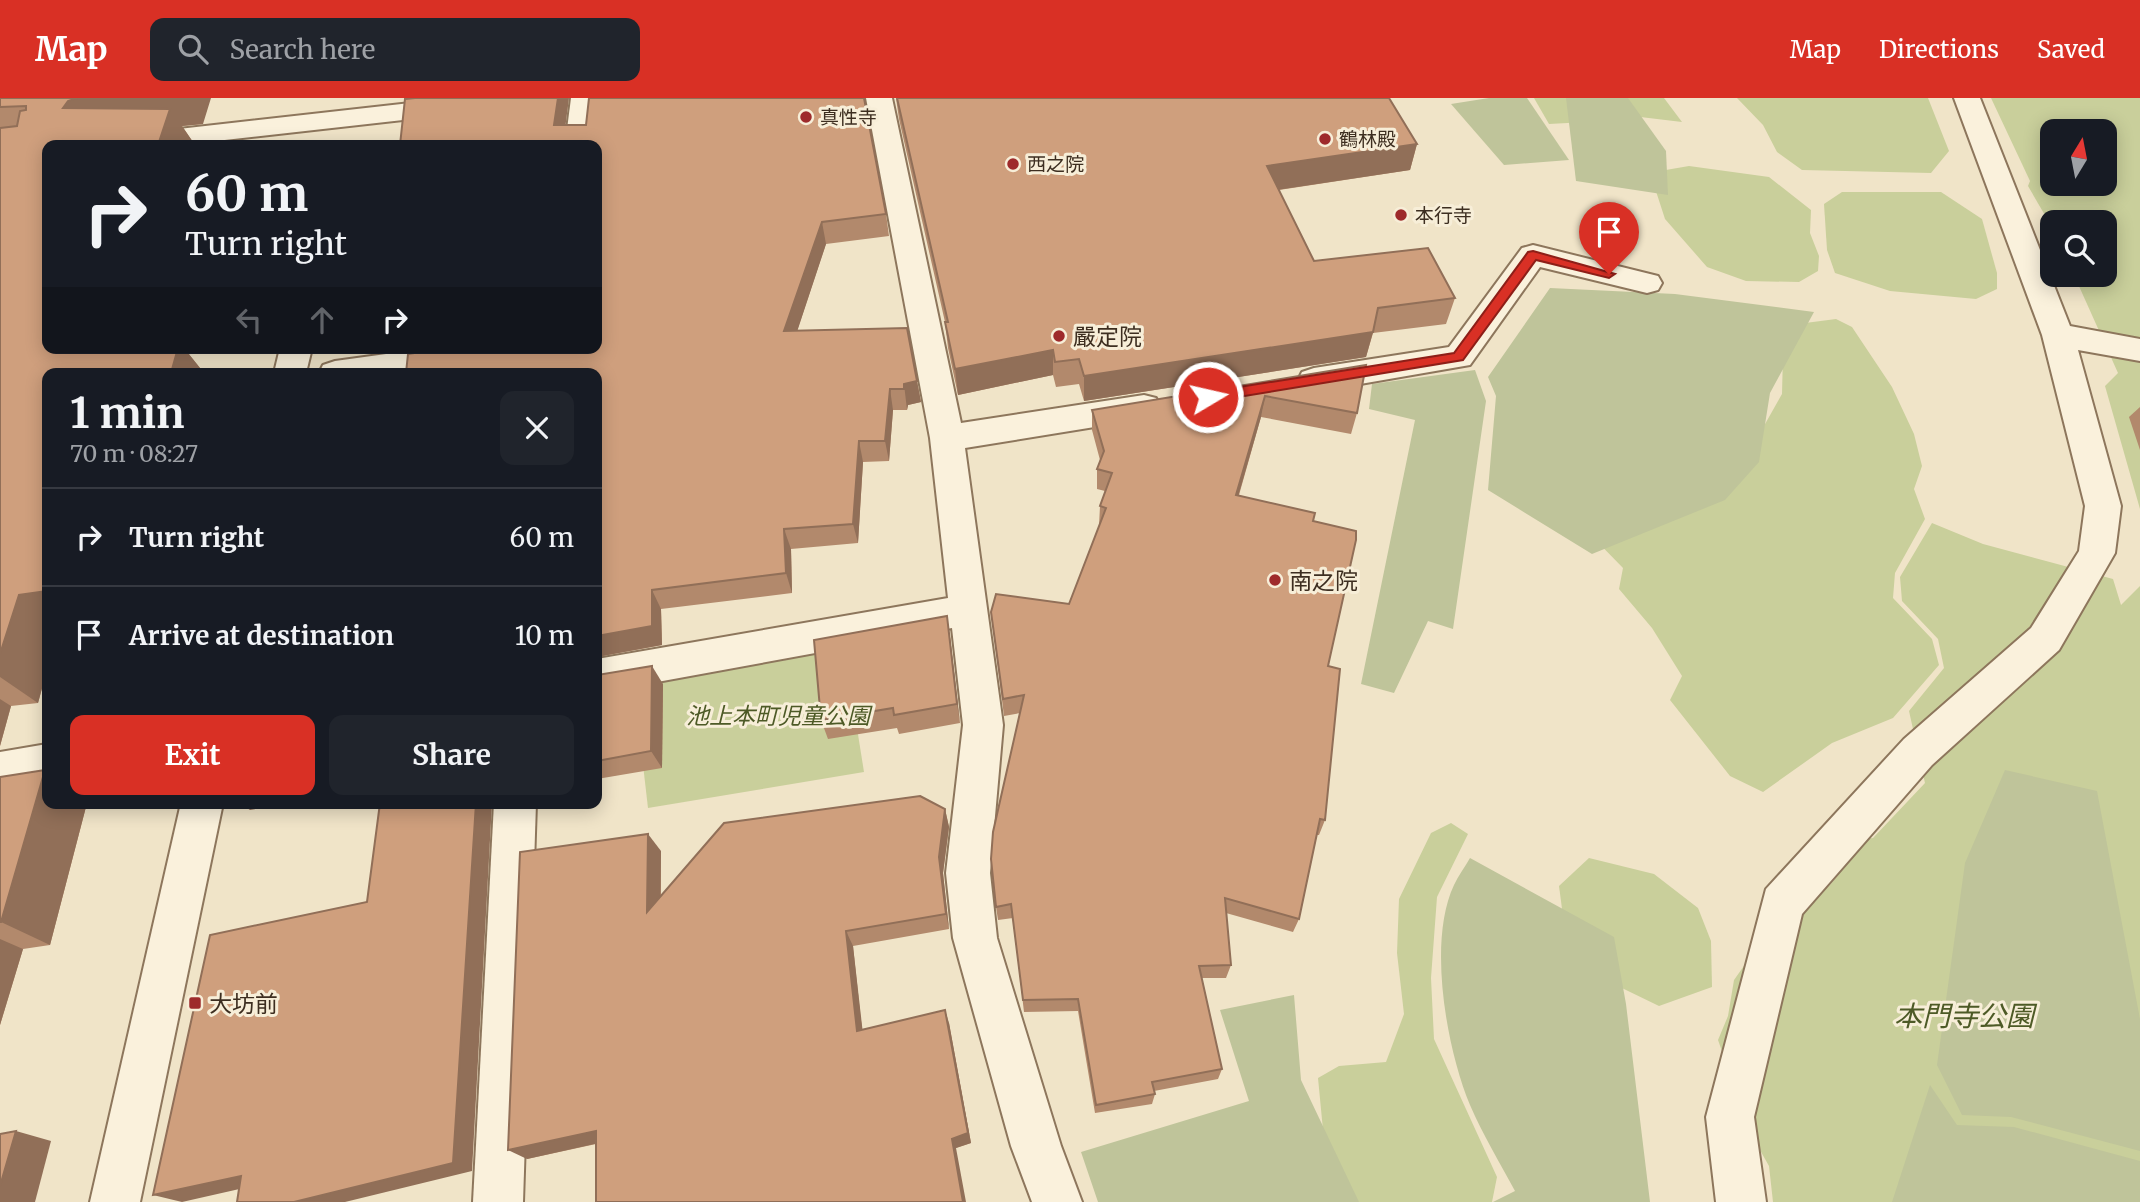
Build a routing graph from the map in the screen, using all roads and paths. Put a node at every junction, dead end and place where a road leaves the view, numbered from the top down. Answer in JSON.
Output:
{"nodes":[{"id":1,"x":527,"y":98,"type":"edge"},
{"id":2,"x":584,"y":98,"type":"edge"},
{"id":3,"x":1967,"y":98,"type":"edge"},
{"id":4,"x":890,"y":105,"type":"edge"},
{"id":5,"x":345,"y":121,"type":"edge"},
{"id":6,"x":157,"y":140,"type":"edge"},
{"id":7,"x":580,"y":140,"type":"edge"},
{"id":8,"x":1647,"y":283,"type":"dead end"},
{"id":9,"x":2058,"y":335,"type":"junction"},
{"id":10,"x":2140,"y":350,"type":"edge"},
{"id":11,"x":470,"y":354,"type":"edge"},
{"id":12,"x":371,"y":368,"type":"edge"},
{"id":13,"x":1285,"y":384,"type":"edge"},
{"id":14,"x":1177,"y":402,"type":"edge"},
{"id":15,"x":947,"y":438,"type":"junction"},
{"id":16,"x":967,"y":610,"type":"junction"},
{"id":17,"x":602,"y":675,"type":"edge"},
{"id":18,"x":42,"y":763,"type":"edge"},
{"id":19,"x":0,"y":770,"type":"edge"},
{"id":20,"x":201,"y":809,"type":"edge"},
{"id":21,"x":515,"y":809,"type":"edge"},
{"id":22,"x":115,"y":1202,"type":"edge"},
{"id":23,"x":498,"y":1202,"type":"edge"},
{"id":24,"x":1057,"y":1202,"type":"edge"},
{"id":25,"x":1741,"y":1202,"type":"edge"}],
"edges":[{"from":1,"to":5,"type":"street"},
{"from":2,"to":7,"type":"street"},
{"from":3,"to":9,"type":"street"},
{"from":4,"to":15,"type":"street"},
{"from":5,"to":6,"type":"street"},
{"from":8,"to":13,"type":"street"},
{"from":9,"to":10,"type":"street"},
{"from":9,"to":25,"type":"street"},
{"from":11,"to":12,"type":"street"},
{"from":14,"to":15,"type":"street"},
{"from":15,"to":16,"type":"street"},
{"from":16,"to":17,"type":"street"},
{"from":16,"to":24,"type":"street"},
{"from":18,"to":19,"type":"street"},
{"from":20,"to":22,"type":"street"},
{"from":21,"to":23,"type":"street"}]}
